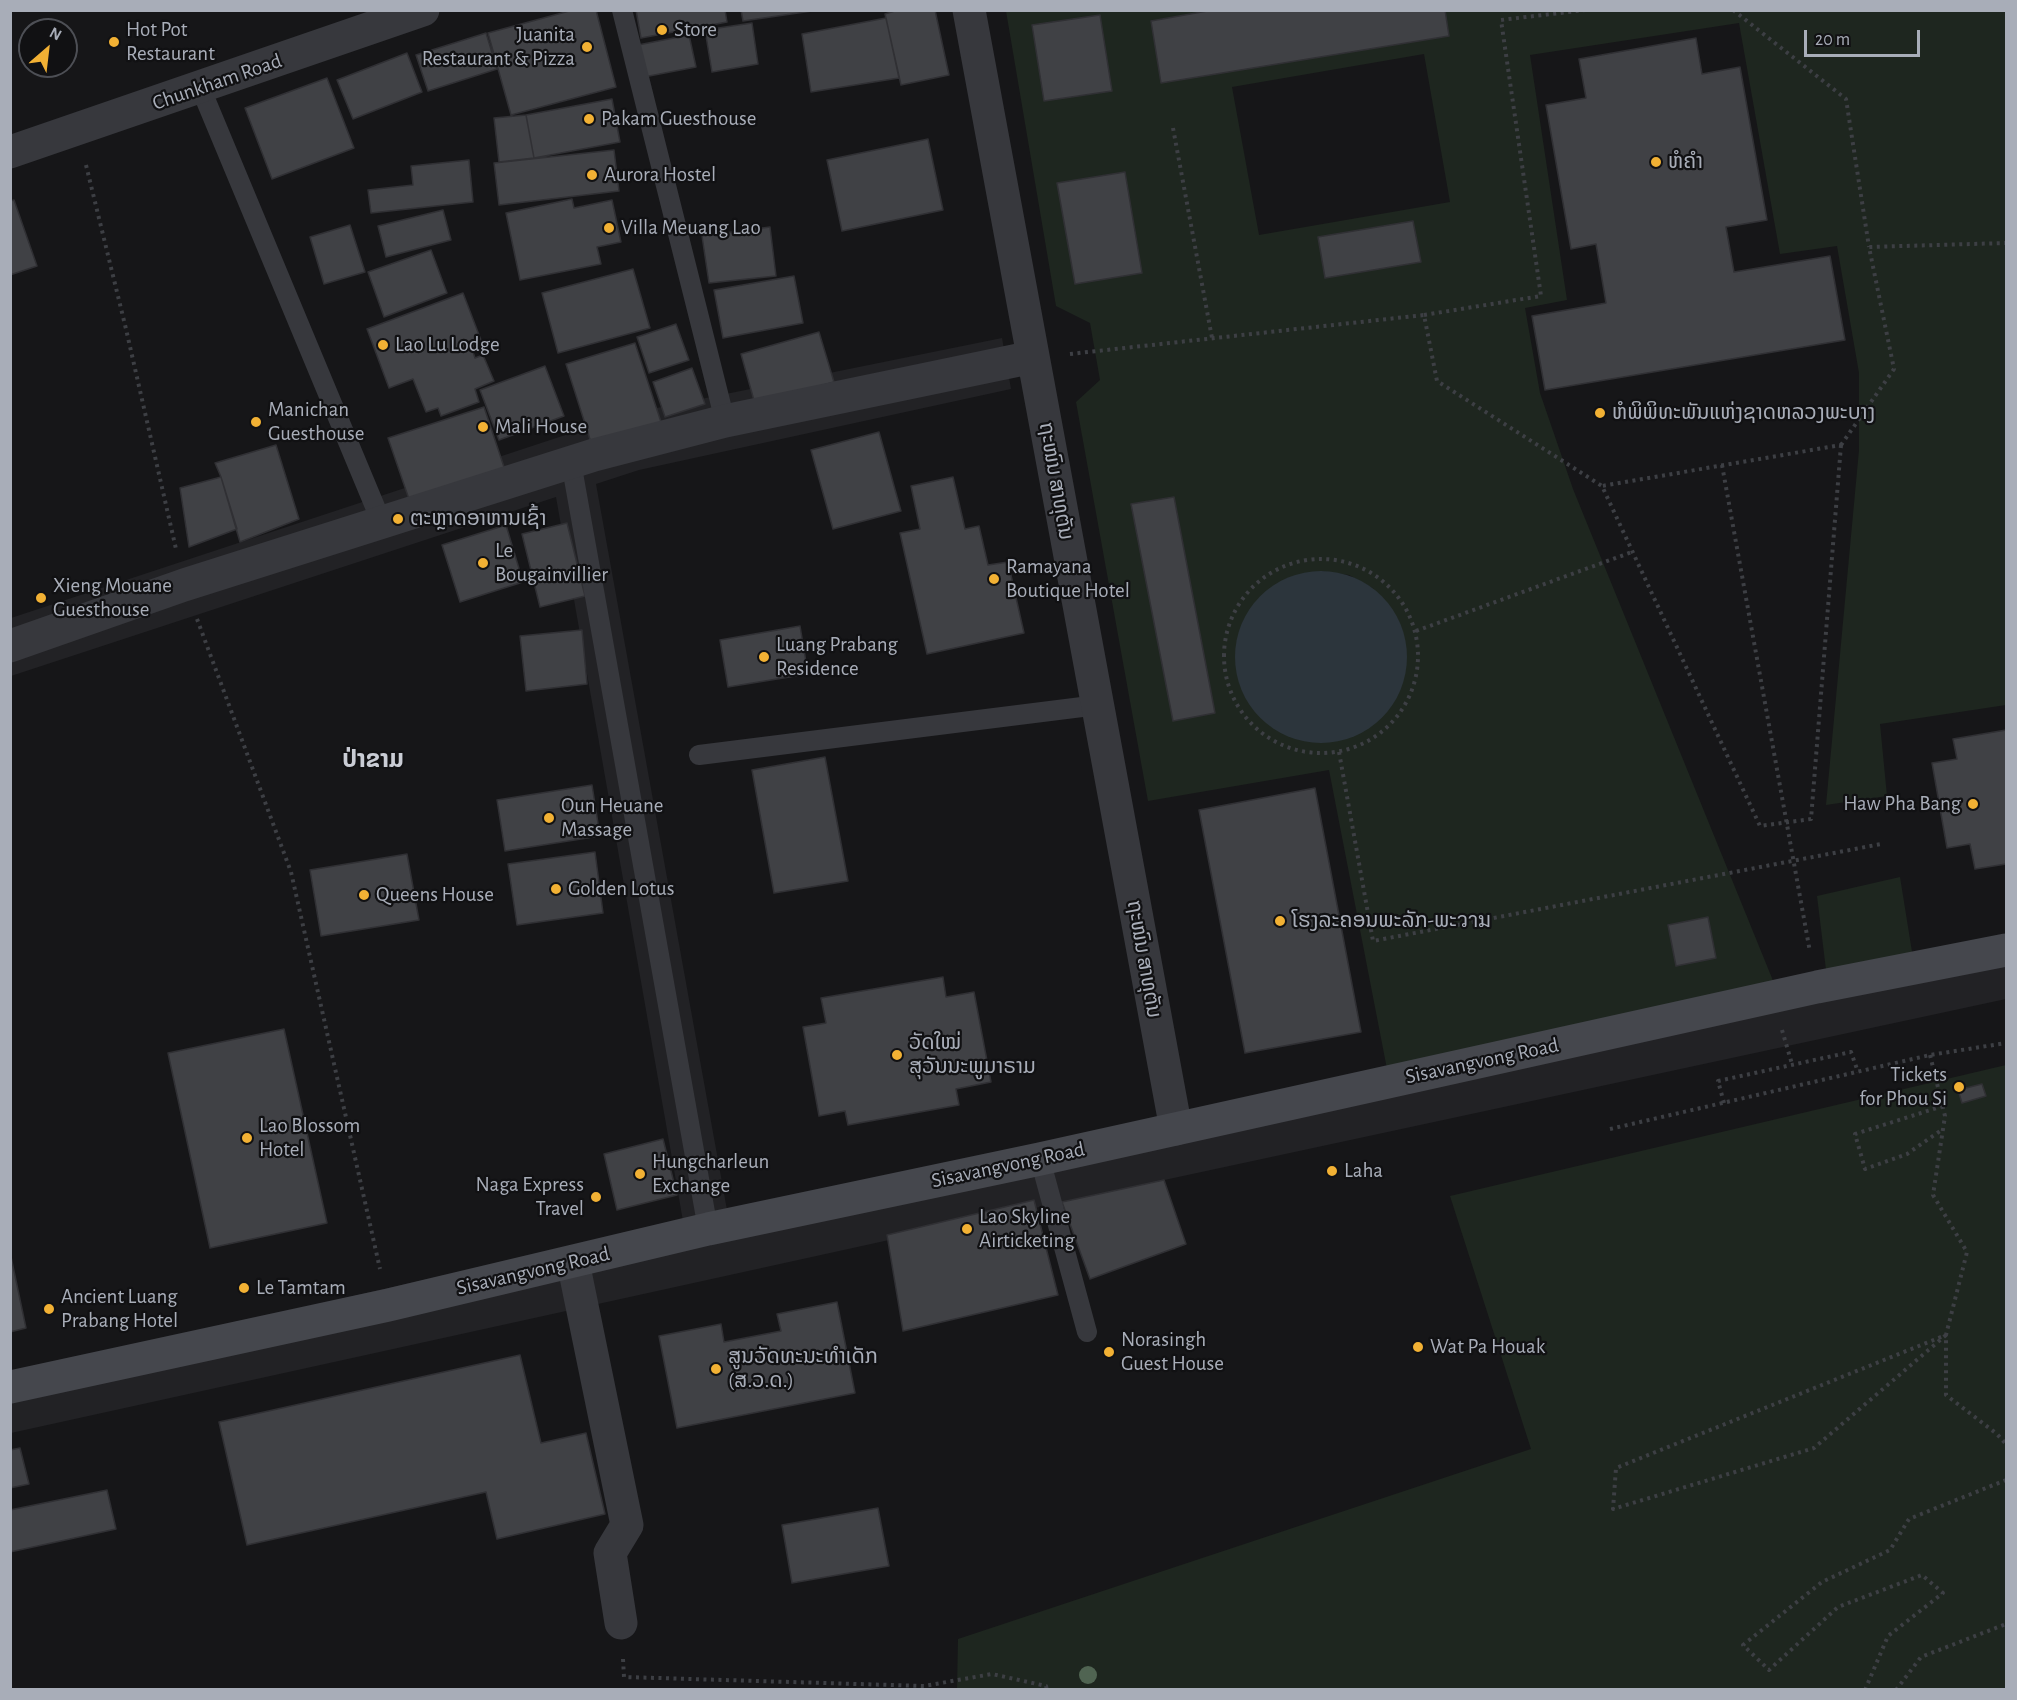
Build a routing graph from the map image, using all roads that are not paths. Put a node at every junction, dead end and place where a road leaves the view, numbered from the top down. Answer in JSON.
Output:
{"nodes":[{"id":1,"x":423,"y":10,"type":"edge"},
{"id":2,"x":622,"y":10,"type":"edge"},
{"id":3,"x":969,"y":10,"type":"edge"},
{"id":4,"x":201,"y":88,"type":"junction"},
{"id":5,"x":10,"y":152,"type":"edge"},
{"id":6,"x":1033,"y":357,"type":"junction"},
{"id":7,"x":725,"y":420,"type":"junction"},
{"id":8,"x":572,"y":462,"type":"junction"},
{"id":9,"x":381,"y":521,"type":"junction"},
{"id":10,"x":10,"y":646,"type":"edge"},
{"id":11,"x":1098,"y":705,"type":"junction"},
{"id":12,"x":699,"y":755,"type":"dead end"},
{"id":13,"x":2007,"y":950,"type":"edge"},
{"id":14,"x":1176,"y":1129,"type":"junction"},
{"id":15,"x":1040,"y":1159,"type":"junction"},
{"id":16,"x":708,"y":1229,"type":"junction"},
{"id":17,"x":573,"y":1262,"type":"junction"},
{"id":18,"x":1087,"y":1332,"type":"dead end"},
{"id":19,"x":10,"y":1387,"type":"edge"},
{"id":20,"x":621,"y":1623,"type":"dead end"}],
"edges":[{"from":1,"to":4,"type":"street","name":"Chunkham Road"},
{"from":2,"to":7,"type":"lane"},
{"from":3,"to":6,"type":"street","name":"ຖະໜົນ ສາທຸຕັນ"},
{"from":4,"to":5,"type":"street","name":"Chunkham Road"},
{"from":4,"to":9,"type":"lane"},
{"from":6,"to":7,"type":"street"},
{"from":6,"to":11,"type":"street","name":"ຖະໜົນ ສາທຸຕັນ"},
{"from":7,"to":8,"type":"street"},
{"from":8,"to":9,"type":"street"},
{"from":8,"to":16,"type":"lane"},
{"from":9,"to":10,"type":"street"},
{"from":11,"to":12,"type":"lane"},
{"from":11,"to":14,"type":"street","name":"ຖະໜົນ ສາທຸຕັນ"},
{"from":13,"to":14,"type":"main road","name":"Sisavangvong Road"},
{"from":14,"to":15,"type":"main road","name":"Sisavangvong Road"},
{"from":15,"to":16,"type":"main road","name":"Sisavangvong Road"},
{"from":15,"to":18,"type":"lane"},
{"from":16,"to":17,"type":"main road","name":"Sisavangvong Road"},
{"from":17,"to":19,"type":"main road","name":"Sisavangvong Road"},
{"from":17,"to":20,"type":"street"}]}
